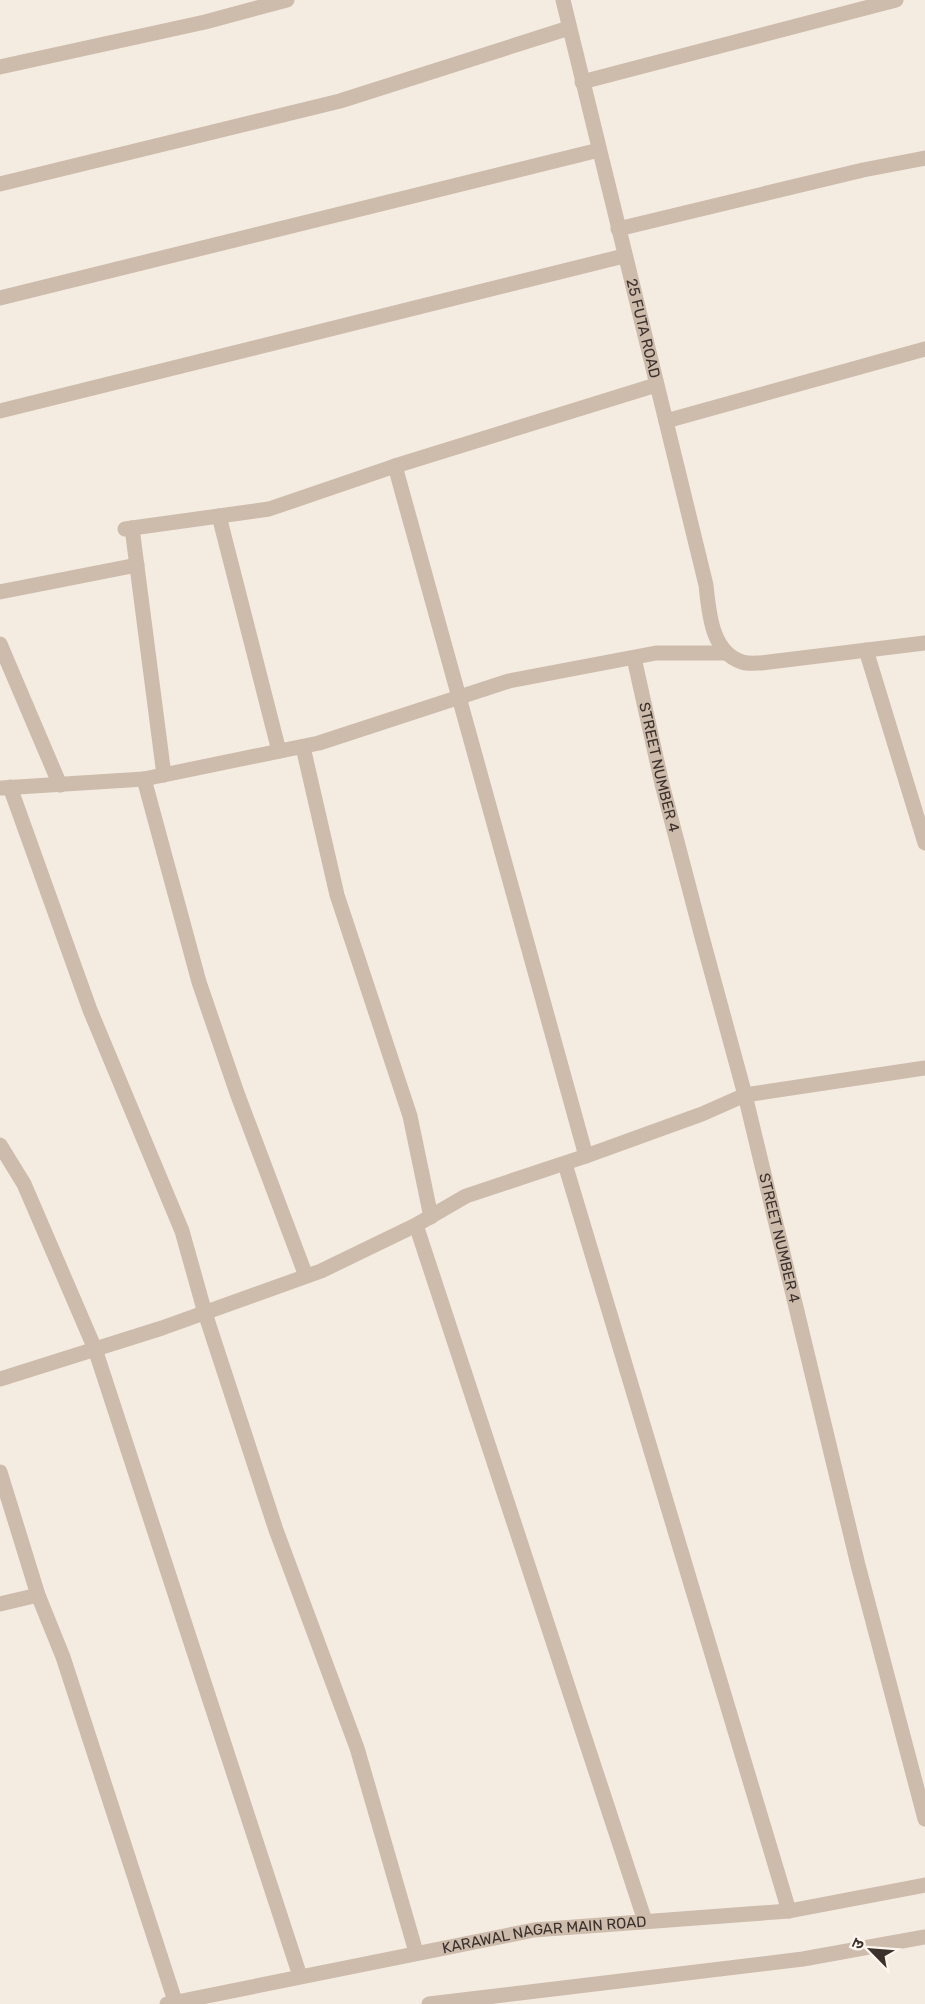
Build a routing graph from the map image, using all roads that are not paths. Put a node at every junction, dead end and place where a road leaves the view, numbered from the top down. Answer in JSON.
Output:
{"nodes":[{"id":1,"x":287,"y":0,"type":"edge"},
{"id":2,"x":563,"y":0,"type":"edge"},
{"id":3,"x":896,"y":0,"type":"edge"},
{"id":4,"x":569,"y":28,"type":"junction"},
{"id":5,"x":0,"y":67,"type":"edge"},
{"id":6,"x":582,"y":82,"type":"junction"},
{"id":7,"x":599,"y":150,"type":"junction"},
{"id":8,"x":925,"y":158,"type":"edge"},
{"id":9,"x":0,"y":184,"type":"edge"},
{"id":10,"x":618,"y":230,"type":"junction"},
{"id":11,"x":624,"y":256,"type":"junction"},
{"id":12,"x":0,"y":298,"type":"edge"},
{"id":13,"x":925,"y":349,"type":"edge"},
{"id":14,"x":656,"y":385,"type":"junction"},
{"id":15,"x":0,"y":411,"type":"edge"},
{"id":16,"x":666,"y":422,"type":"junction"},
{"id":17,"x":395,"y":466,"type":"junction"},
{"id":18,"x":219,"y":516,"type":"junction"},
{"id":19,"x":137,"y":564,"type":"junction"},
{"id":20,"x":0,"y":592,"type":"edge"},
{"id":21,"x":925,"y":643,"type":"edge"},
{"id":22,"x":0,"y":644,"type":"edge"},
{"id":23,"x":866,"y":650,"type":"junction"},
{"id":24,"x":726,"y":653,"type":"junction"},
{"id":25,"x":634,"y":658,"type":"junction"},
{"id":26,"x":459,"y":698,"type":"junction"},
{"id":27,"x":303,"y":747,"type":"junction"},
{"id":28,"x":279,"y":751,"type":"junction"},
{"id":29,"x":164,"y":775,"type":"junction"},
{"id":30,"x":144,"y":779,"type":"junction"},
{"id":31,"x":60,"y":785,"type":"junction"},
{"id":32,"x":5,"y":788,"type":"edge"},
{"id":33,"x":925,"y":843,"type":"edge"},
{"id":34,"x":925,"y":1068,"type":"edge"},
{"id":35,"x":745,"y":1095,"type":"junction"},
{"id":36,"x":0,"y":1145,"type":"edge"},
{"id":37,"x":586,"y":1156,"type":"junction"},
{"id":38,"x":565,"y":1164,"type":"junction"},
{"id":39,"x":430,"y":1217,"type":"junction"},
{"id":40,"x":416,"y":1225,"type":"junction"},
{"id":41,"x":306,"y":1276,"type":"junction"},
{"id":42,"x":205,"y":1313,"type":"junction"},
{"id":43,"x":95,"y":1349,"type":"junction"},
{"id":44,"x":0,"y":1379,"type":"edge"},
{"id":45,"x":2,"y":1482,"type":"edge"},
{"id":46,"x":38,"y":1595,"type":"junction"},
{"id":47,"x":0,"y":1604,"type":"edge"},
{"id":48,"x":925,"y":1819,"type":"edge"},
{"id":49,"x":925,"y":1885,"type":"edge"},
{"id":50,"x":789,"y":1911,"type":"junction"},
{"id":51,"x":645,"y":1921,"type":"junction"},
{"id":52,"x":925,"y":1937,"type":"edge"},
{"id":53,"x":417,"y":1952,"type":"junction"},
{"id":54,"x":300,"y":1976,"type":"junction"},
{"id":55,"x":173,"y":2003,"type":"edge"},
{"id":56,"x":429,"y":2004,"type":"edge"}],
"edges":[{"from":1,"to":5,"type":"street"},
{"from":2,"to":4,"type":"street","name":"25 FUTA ROAD"},
{"from":3,"to":6,"type":"street"},
{"from":4,"to":6,"type":"street","name":"25 FUTA ROAD"},
{"from":4,"to":9,"type":"street"},
{"from":6,"to":7,"type":"street","name":"25 FUTA ROAD"},
{"from":7,"to":10,"type":"street","name":"25 FUTA ROAD"},
{"from":7,"to":12,"type":"street"},
{"from":8,"to":10,"type":"street"},
{"from":10,"to":11,"type":"street","name":"25 FUTA ROAD"},
{"from":11,"to":14,"type":"street","name":"25 FUTA ROAD"},
{"from":11,"to":15,"type":"street"},
{"from":13,"to":16,"type":"street"},
{"from":14,"to":16,"type":"street","name":"25 FUTA ROAD"},
{"from":14,"to":17,"type":"street"},
{"from":16,"to":24,"type":"street","name":"25 FUTA ROAD"},
{"from":17,"to":18,"type":"street"},
{"from":17,"to":26,"type":"street"},
{"from":18,"to":19,"type":"street"},
{"from":18,"to":28,"type":"street"},
{"from":19,"to":20,"type":"street"},
{"from":19,"to":29,"type":"street"},
{"from":21,"to":23,"type":"street"},
{"from":22,"to":31,"type":"street"},
{"from":23,"to":24,"type":"street"},
{"from":23,"to":33,"type":"street"},
{"from":24,"to":25,"type":"street"},
{"from":25,"to":26,"type":"street"},
{"from":25,"to":35,"type":"street","name":"STREET NUMBER 4"},
{"from":26,"to":27,"type":"street"},
{"from":26,"to":37,"type":"street"},
{"from":27,"to":28,"type":"street"},
{"from":27,"to":39,"type":"street"},
{"from":28,"to":29,"type":"street"},
{"from":29,"to":30,"type":"street"},
{"from":30,"to":31,"type":"street"},
{"from":30,"to":41,"type":"street"},
{"from":31,"to":32,"type":"street"},
{"from":32,"to":42,"type":"street"},
{"from":34,"to":35,"type":"street"},
{"from":35,"to":37,"type":"street"},
{"from":35,"to":48,"type":"street","name":"STREET NUMBER 4"},
{"from":36,"to":43,"type":"street"},
{"from":37,"to":38,"type":"street"},
{"from":38,"to":39,"type":"street"},
{"from":38,"to":50,"type":"street"},
{"from":39,"to":40,"type":"street"},
{"from":40,"to":41,"type":"street"},
{"from":40,"to":51,"type":"street"},
{"from":41,"to":42,"type":"street"},
{"from":42,"to":43,"type":"street"},
{"from":42,"to":53,"type":"street"},
{"from":43,"to":44,"type":"street"},
{"from":43,"to":54,"type":"street"},
{"from":45,"to":46,"type":"street"},
{"from":46,"to":47,"type":"street"},
{"from":46,"to":55,"type":"street"},
{"from":49,"to":50,"type":"street","name":"KARAWAL NAGAR MAIN ROAD"},
{"from":50,"to":51,"type":"street","name":"KARAWAL NAGAR MAIN ROAD"},
{"from":51,"to":53,"type":"street","name":"KARAWAL NAGAR MAIN ROAD"},
{"from":52,"to":56,"type":"street"},
{"from":53,"to":54,"type":"street","name":"KARAWAL NAGAR MAIN ROAD"},
{"from":54,"to":55,"type":"street","name":"KARAWAL NAGAR MAIN ROAD"}]}
